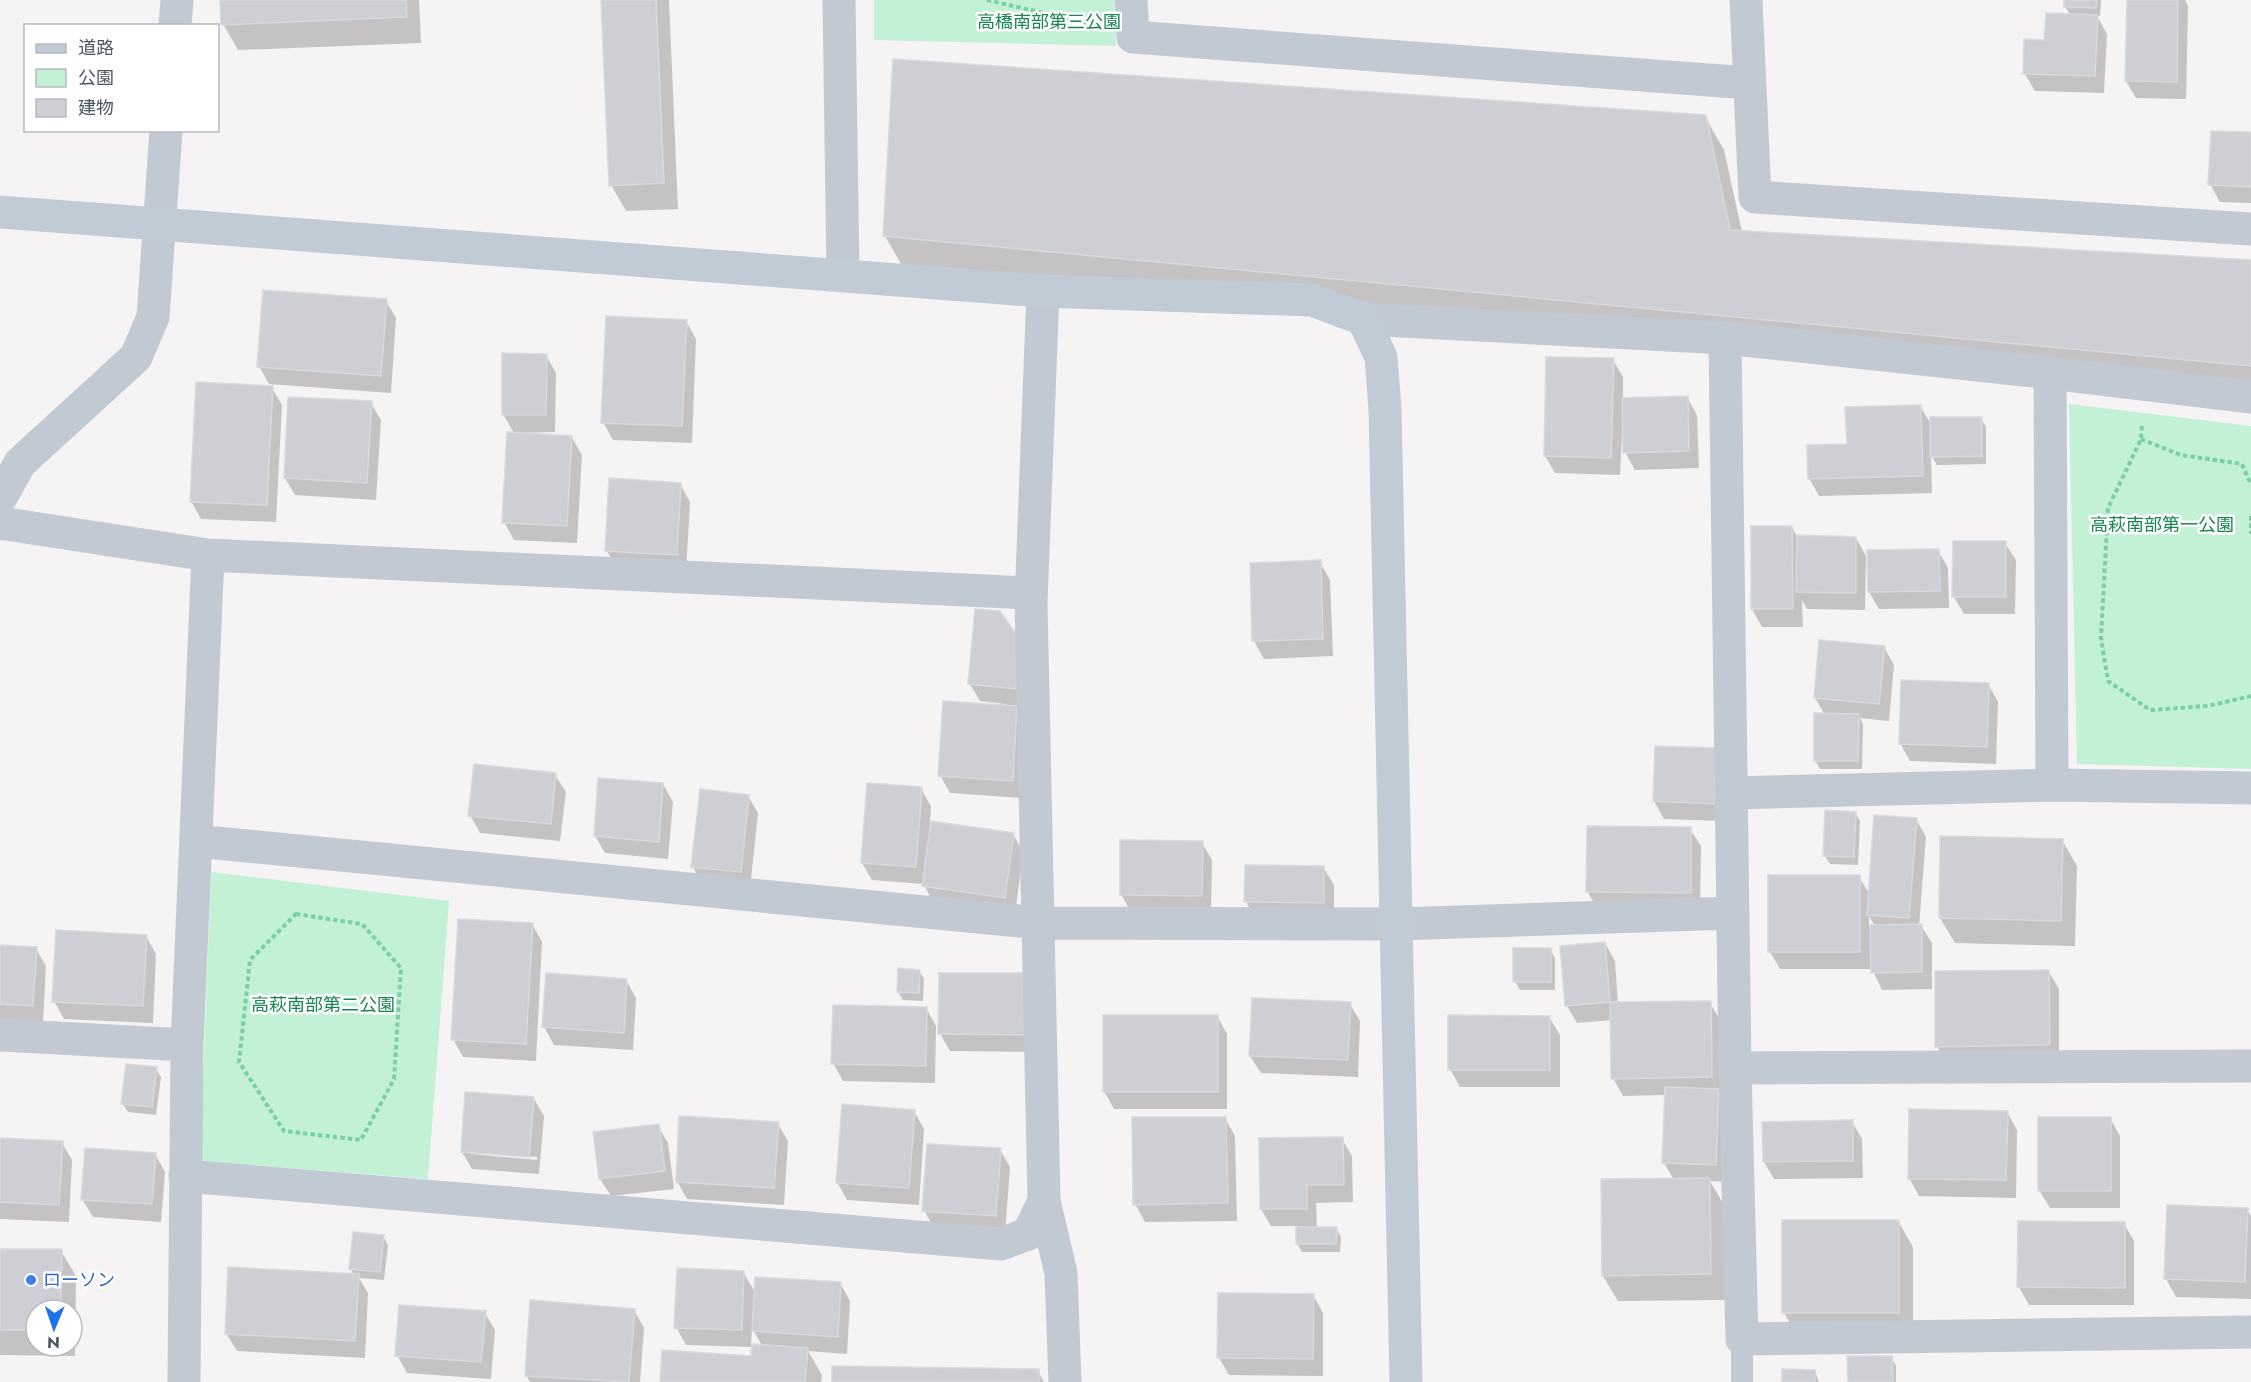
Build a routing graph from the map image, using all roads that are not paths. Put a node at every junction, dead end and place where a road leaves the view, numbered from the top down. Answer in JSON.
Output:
{"nodes":[{"id":1,"x":177,"y":0,"type":"edge"},
{"id":2,"x":839,"y":0,"type":"edge"},
{"id":3,"x":1131,"y":0,"type":"edge"},
{"id":4,"x":1746,"y":0,"type":"edge"},
{"id":5,"x":175,"y":24,"type":"edge"},
{"id":6,"x":1749,"y":83,"type":"junction"},
{"id":7,"x":166,"y":132,"type":"edge"},
{"id":8,"x":0,"y":212,"type":"edge"},
{"id":9,"x":159,"y":223,"type":"junction"},
{"id":10,"x":2251,"y":229,"type":"edge"},
{"id":11,"x":843,"y":275,"type":"junction"},
{"id":12,"x":1043,"y":291,"type":"junction"},
{"id":13,"x":1364,"y":319,"type":"junction"},
{"id":14,"x":1725,"y":338,"type":"junction"},
{"id":15,"x":2050,"y":373,"type":"junction"},
{"id":16,"x":2251,"y":397,"type":"edge"},
{"id":17,"x":0,"y":499,"type":"edge"},
{"id":18,"x":0,"y":524,"type":"edge"},
{"id":19,"x":208,"y":555,"type":"junction"},
{"id":20,"x":1031,"y":593,"type":"junction"},
{"id":21,"x":2052,"y":785,"type":"junction"},
{"id":22,"x":2251,"y":789,"type":"edge"},
{"id":23,"x":1731,"y":793,"type":"junction"},
{"id":24,"x":196,"y":841,"type":"junction"},
{"id":25,"x":1733,"y":913,"type":"junction"},
{"id":26,"x":1039,"y":923,"type":"junction"},
{"id":27,"x":1397,"y":924,"type":"junction"},
{"id":28,"x":0,"y":1035,"type":"edge"},
{"id":29,"x":187,"y":1045,"type":"junction"},
{"id":30,"x":2251,"y":1066,"type":"edge"},
{"id":31,"x":1735,"y":1068,"type":"junction"},
{"id":32,"x":185,"y":1176,"type":"junction"},
{"id":33,"x":1044,"y":1201,"type":"junction"},
{"id":34,"x":2251,"y":1332,"type":"edge"},
{"id":35,"x":1742,"y":1339,"type":"junction"},
{"id":36,"x":184,"y":1382,"type":"edge"},
{"id":37,"x":1065,"y":1382,"type":"edge"},
{"id":38,"x":1406,"y":1382,"type":"edge"},
{"id":39,"x":1742,"y":1382,"type":"edge"}],
"edges":[{"from":1,"to":5,"type":"street"},
{"from":2,"to":11,"type":"street"},
{"from":3,"to":6,"type":"street"},
{"from":4,"to":6,"type":"street"},
{"from":6,"to":10,"type":"street"},
{"from":7,"to":9,"type":"street"},
{"from":8,"to":9,"type":"street"},
{"from":9,"to":11,"type":"street"},
{"from":9,"to":17,"type":"street"},
{"from":11,"to":12,"type":"street"},
{"from":12,"to":13,"type":"street"},
{"from":12,"to":20,"type":"street"},
{"from":13,"to":14,"type":"street"},
{"from":13,"to":27,"type":"street"},
{"from":14,"to":15,"type":"street"},
{"from":14,"to":23,"type":"street"},
{"from":15,"to":16,"type":"street"},
{"from":15,"to":21,"type":"street"},
{"from":18,"to":19,"type":"street"},
{"from":19,"to":20,"type":"street"},
{"from":19,"to":24,"type":"street"},
{"from":20,"to":26,"type":"street"},
{"from":21,"to":22,"type":"street"},
{"from":21,"to":23,"type":"street"},
{"from":23,"to":25,"type":"street"},
{"from":24,"to":26,"type":"street"},
{"from":24,"to":29,"type":"street"},
{"from":25,"to":27,"type":"street"},
{"from":25,"to":31,"type":"street"},
{"from":26,"to":27,"type":"street"},
{"from":26,"to":33,"type":"street"},
{"from":27,"to":38,"type":"street"},
{"from":28,"to":29,"type":"street"},
{"from":29,"to":32,"type":"street"},
{"from":30,"to":31,"type":"street"},
{"from":31,"to":35,"type":"street"},
{"from":32,"to":33,"type":"street"},
{"from":32,"to":36,"type":"street"},
{"from":33,"to":37,"type":"street"},
{"from":34,"to":35,"type":"street"},
{"from":35,"to":39,"type":"lane"}]}
